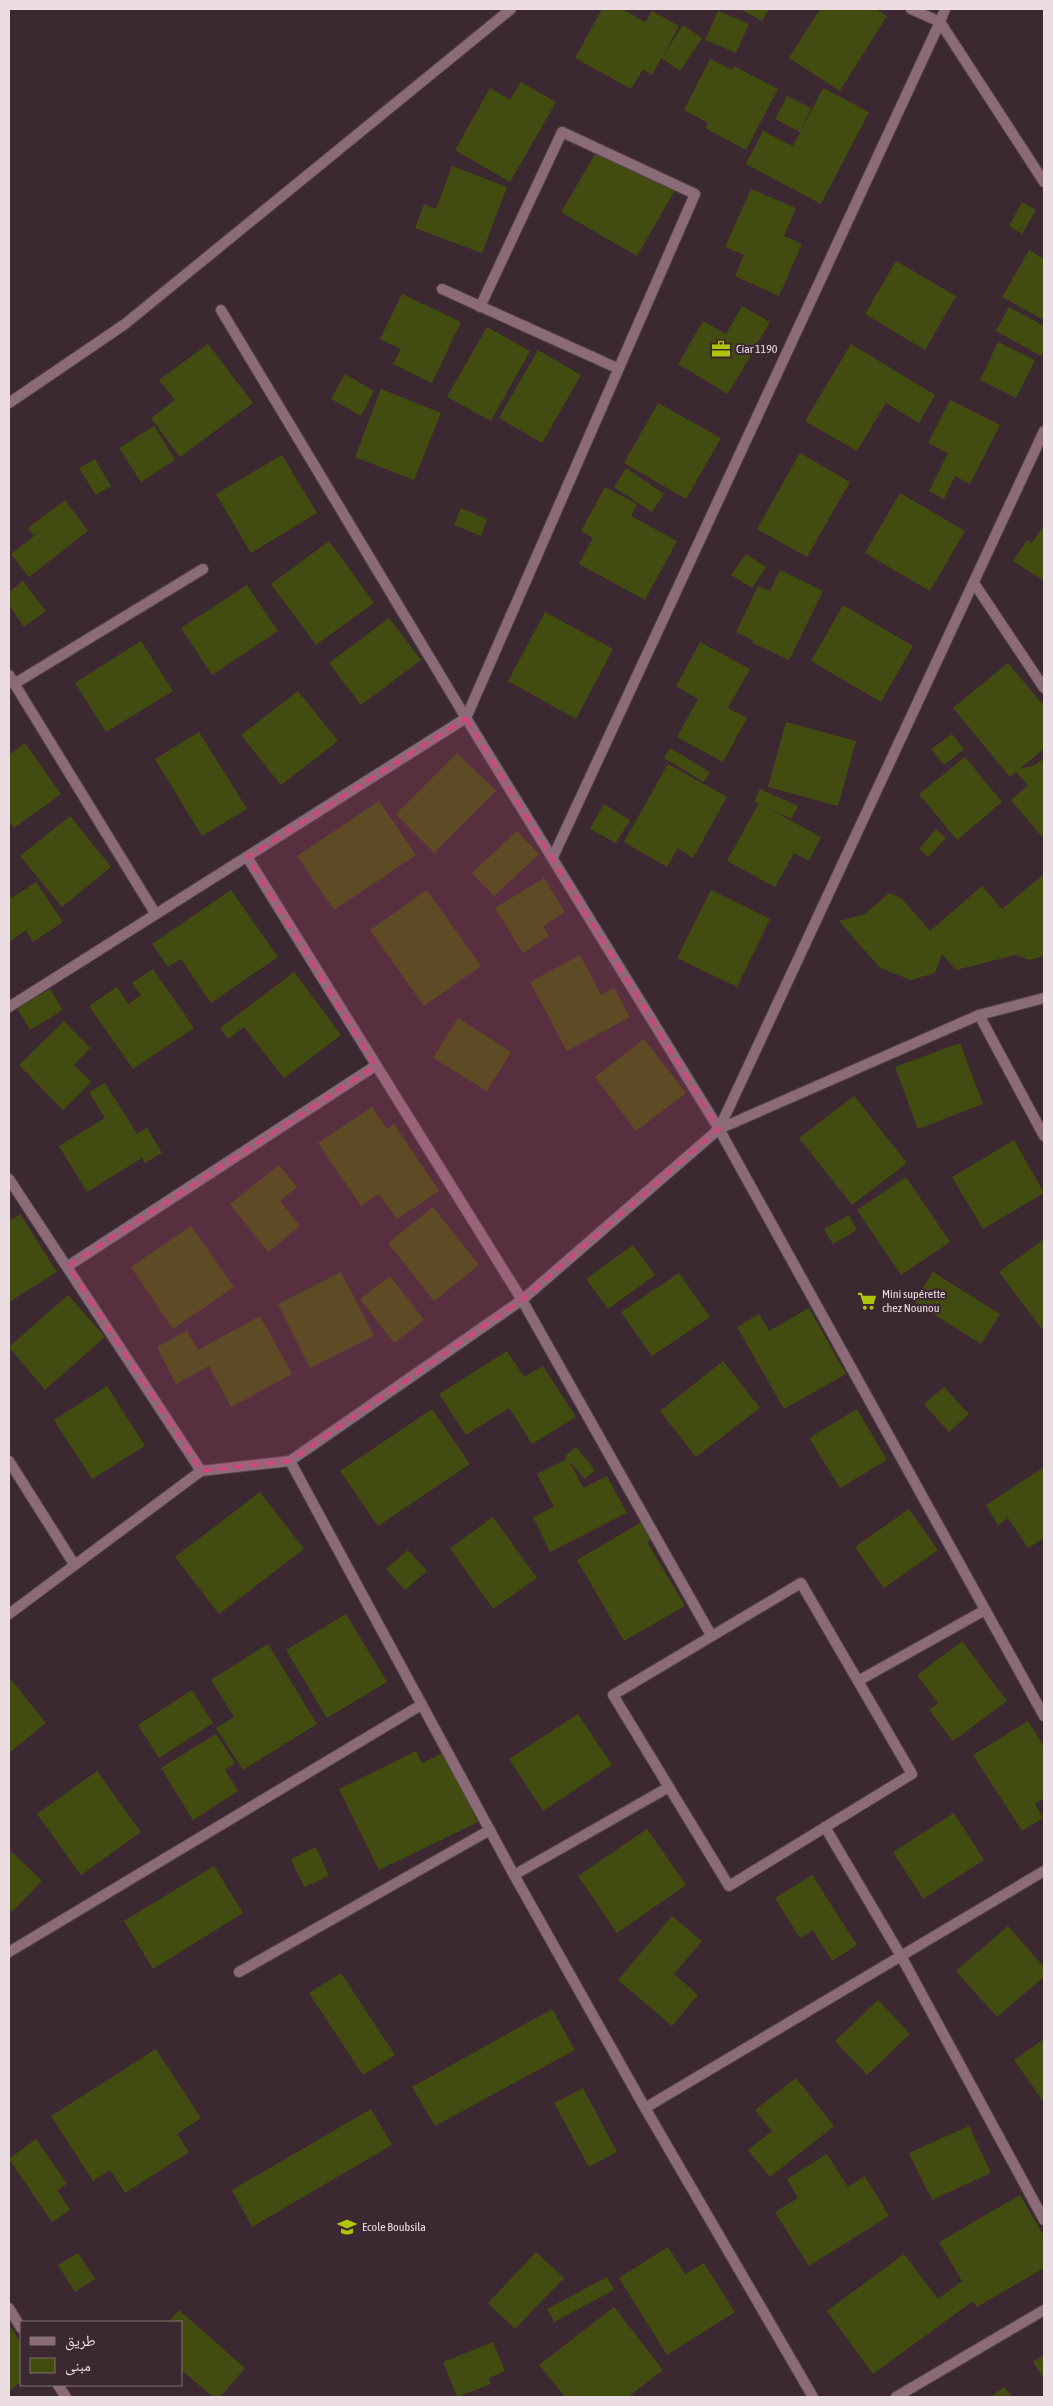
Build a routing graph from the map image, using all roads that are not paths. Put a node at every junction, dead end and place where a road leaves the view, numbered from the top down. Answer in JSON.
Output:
{"nodes":[{"id":1,"x":511,"y":9,"type":"edge"},
{"id":2,"x":911,"y":9,"type":"edge"},
{"id":3,"x":945,"y":9,"type":"edge"},
{"id":4,"x":940,"y":22,"type":"junction"},
{"id":5,"x":1044,"y":182,"type":"edge"},
{"id":6,"x":442,"y":289,"type":"dead end"},
{"id":7,"x":480,"y":307,"type":"junction"},
{"id":8,"x":220,"y":310,"type":"dead end"},
{"id":9,"x":617,"y":368,"type":"junction"},
{"id":10,"x":9,"y":403,"type":"edge"},
{"id":11,"x":1044,"y":431,"type":"edge"},
{"id":12,"x":202,"y":569,"type":"dead end"},
{"id":13,"x":974,"y":583,"type":"junction"},
{"id":14,"x":12,"y":680,"type":"edge"},
{"id":15,"x":1044,"y":688,"type":"edge"},
{"id":16,"x":466,"y":718,"type":"junction"},
{"id":17,"x":247,"y":857,"type":"junction"},
{"id":18,"x":553,"y":857,"type":"junction"},
{"id":19,"x":155,"y":913,"type":"junction"},
{"id":20,"x":1044,"y":998,"type":"edge"},
{"id":21,"x":9,"y":1007,"type":"edge"},
{"id":22,"x":979,"y":1016,"type":"junction"},
{"id":23,"x":375,"y":1066,"type":"junction"},
{"id":24,"x":720,"y":1129,"type":"junction"},
{"id":25,"x":1044,"y":1136,"type":"edge"},
{"id":26,"x":9,"y":1179,"type":"edge"},
{"id":27,"x":68,"y":1266,"type":"junction"},
{"id":28,"x":522,"y":1300,"type":"junction"},
{"id":29,"x":9,"y":1460,"type":"edge"},
{"id":30,"x":290,"y":1461,"type":"junction"},
{"id":31,"x":201,"y":1471,"type":"junction"},
{"id":32,"x":74,"y":1564,"type":"junction"},
{"id":33,"x":985,"y":1610,"type":"junction"},
{"id":34,"x":9,"y":1614,"type":"edge"},
{"id":35,"x":711,"y":1635,"type":"junction"},
{"id":36,"x":858,"y":1681,"type":"junction"},
{"id":37,"x":421,"y":1705,"type":"junction"},
{"id":38,"x":1044,"y":1716,"type":"edge"},
{"id":39,"x":669,"y":1787,"type":"junction"},
{"id":40,"x":825,"y":1828,"type":"junction"},
{"id":41,"x":490,"y":1830,"type":"junction"},
{"id":42,"x":1044,"y":1871,"type":"edge"},
{"id":43,"x":514,"y":1875,"type":"junction"},
{"id":44,"x":9,"y":1952,"type":"edge"},
{"id":45,"x":901,"y":1956,"type":"junction"},
{"id":46,"x":239,"y":1972,"type":"dead end"},
{"id":47,"x":645,"y":2108,"type":"junction"},
{"id":48,"x":1044,"y":2220,"type":"edge"},
{"id":49,"x":9,"y":2308,"type":"edge"},
{"id":50,"x":1044,"y":2310,"type":"edge"},
{"id":51,"x":20,"y":2326,"type":"edge"},
{"id":52,"x":59,"y":2386,"type":"edge"},
{"id":53,"x":66,"y":2397,"type":"edge"},
{"id":54,"x":813,"y":2397,"type":"edge"},
{"id":55,"x":896,"y":2397,"type":"edge"}],
"edges":[{"from":1,"to":10,"type":"street"},
{"from":2,"to":4,"type":"street"},
{"from":3,"to":4,"type":"street"},
{"from":4,"to":5,"type":"street"},
{"from":4,"to":18,"type":"street"},
{"from":6,"to":7,"type":"street"},
{"from":7,"to":9,"type":"street"},
{"from":7,"to":9,"type":"street"},
{"from":8,"to":16,"type":"street"},
{"from":9,"to":16,"type":"street"},
{"from":11,"to":13,"type":"street"},
{"from":12,"to":14,"type":"street"},
{"from":13,"to":15,"type":"street"},
{"from":13,"to":24,"type":"street"},
{"from":14,"to":19,"type":"street"},
{"from":16,"to":17,"type":"street"},
{"from":16,"to":18,"type":"street"},
{"from":17,"to":19,"type":"street"},
{"from":17,"to":23,"type":"street"},
{"from":18,"to":24,"type":"street"},
{"from":19,"to":21,"type":"street"},
{"from":20,"to":22,"type":"street"},
{"from":22,"to":24,"type":"street"},
{"from":22,"to":25,"type":"street"},
{"from":23,"to":27,"type":"street"},
{"from":23,"to":28,"type":"street"},
{"from":24,"to":28,"type":"street"},
{"from":24,"to":33,"type":"street"},
{"from":26,"to":27,"type":"street"},
{"from":27,"to":31,"type":"street"},
{"from":28,"to":30,"type":"street"},
{"from":28,"to":35,"type":"street"},
{"from":29,"to":32,"type":"street"},
{"from":30,"to":31,"type":"street"},
{"from":30,"to":37,"type":"street"},
{"from":31,"to":32,"type":"street"},
{"from":32,"to":34,"type":"street"},
{"from":33,"to":36,"type":"street"},
{"from":33,"to":38,"type":"street"},
{"from":35,"to":36,"type":"street"},
{"from":35,"to":39,"type":"street"},
{"from":36,"to":40,"type":"street"},
{"from":37,"to":41,"type":"street"},
{"from":37,"to":44,"type":"street"},
{"from":39,"to":40,"type":"street"},
{"from":39,"to":43,"type":"street"},
{"from":40,"to":45,"type":"street"},
{"from":41,"to":43,"type":"street"},
{"from":41,"to":46,"type":"street"},
{"from":42,"to":45,"type":"street"},
{"from":43,"to":47,"type":"street"},
{"from":45,"to":47,"type":"street"},
{"from":45,"to":48,"type":"street"},
{"from":47,"to":54,"type":"street"},
{"from":49,"to":51,"type":"street"},
{"from":50,"to":55,"type":"street"},
{"from":52,"to":53,"type":"street"}]}
